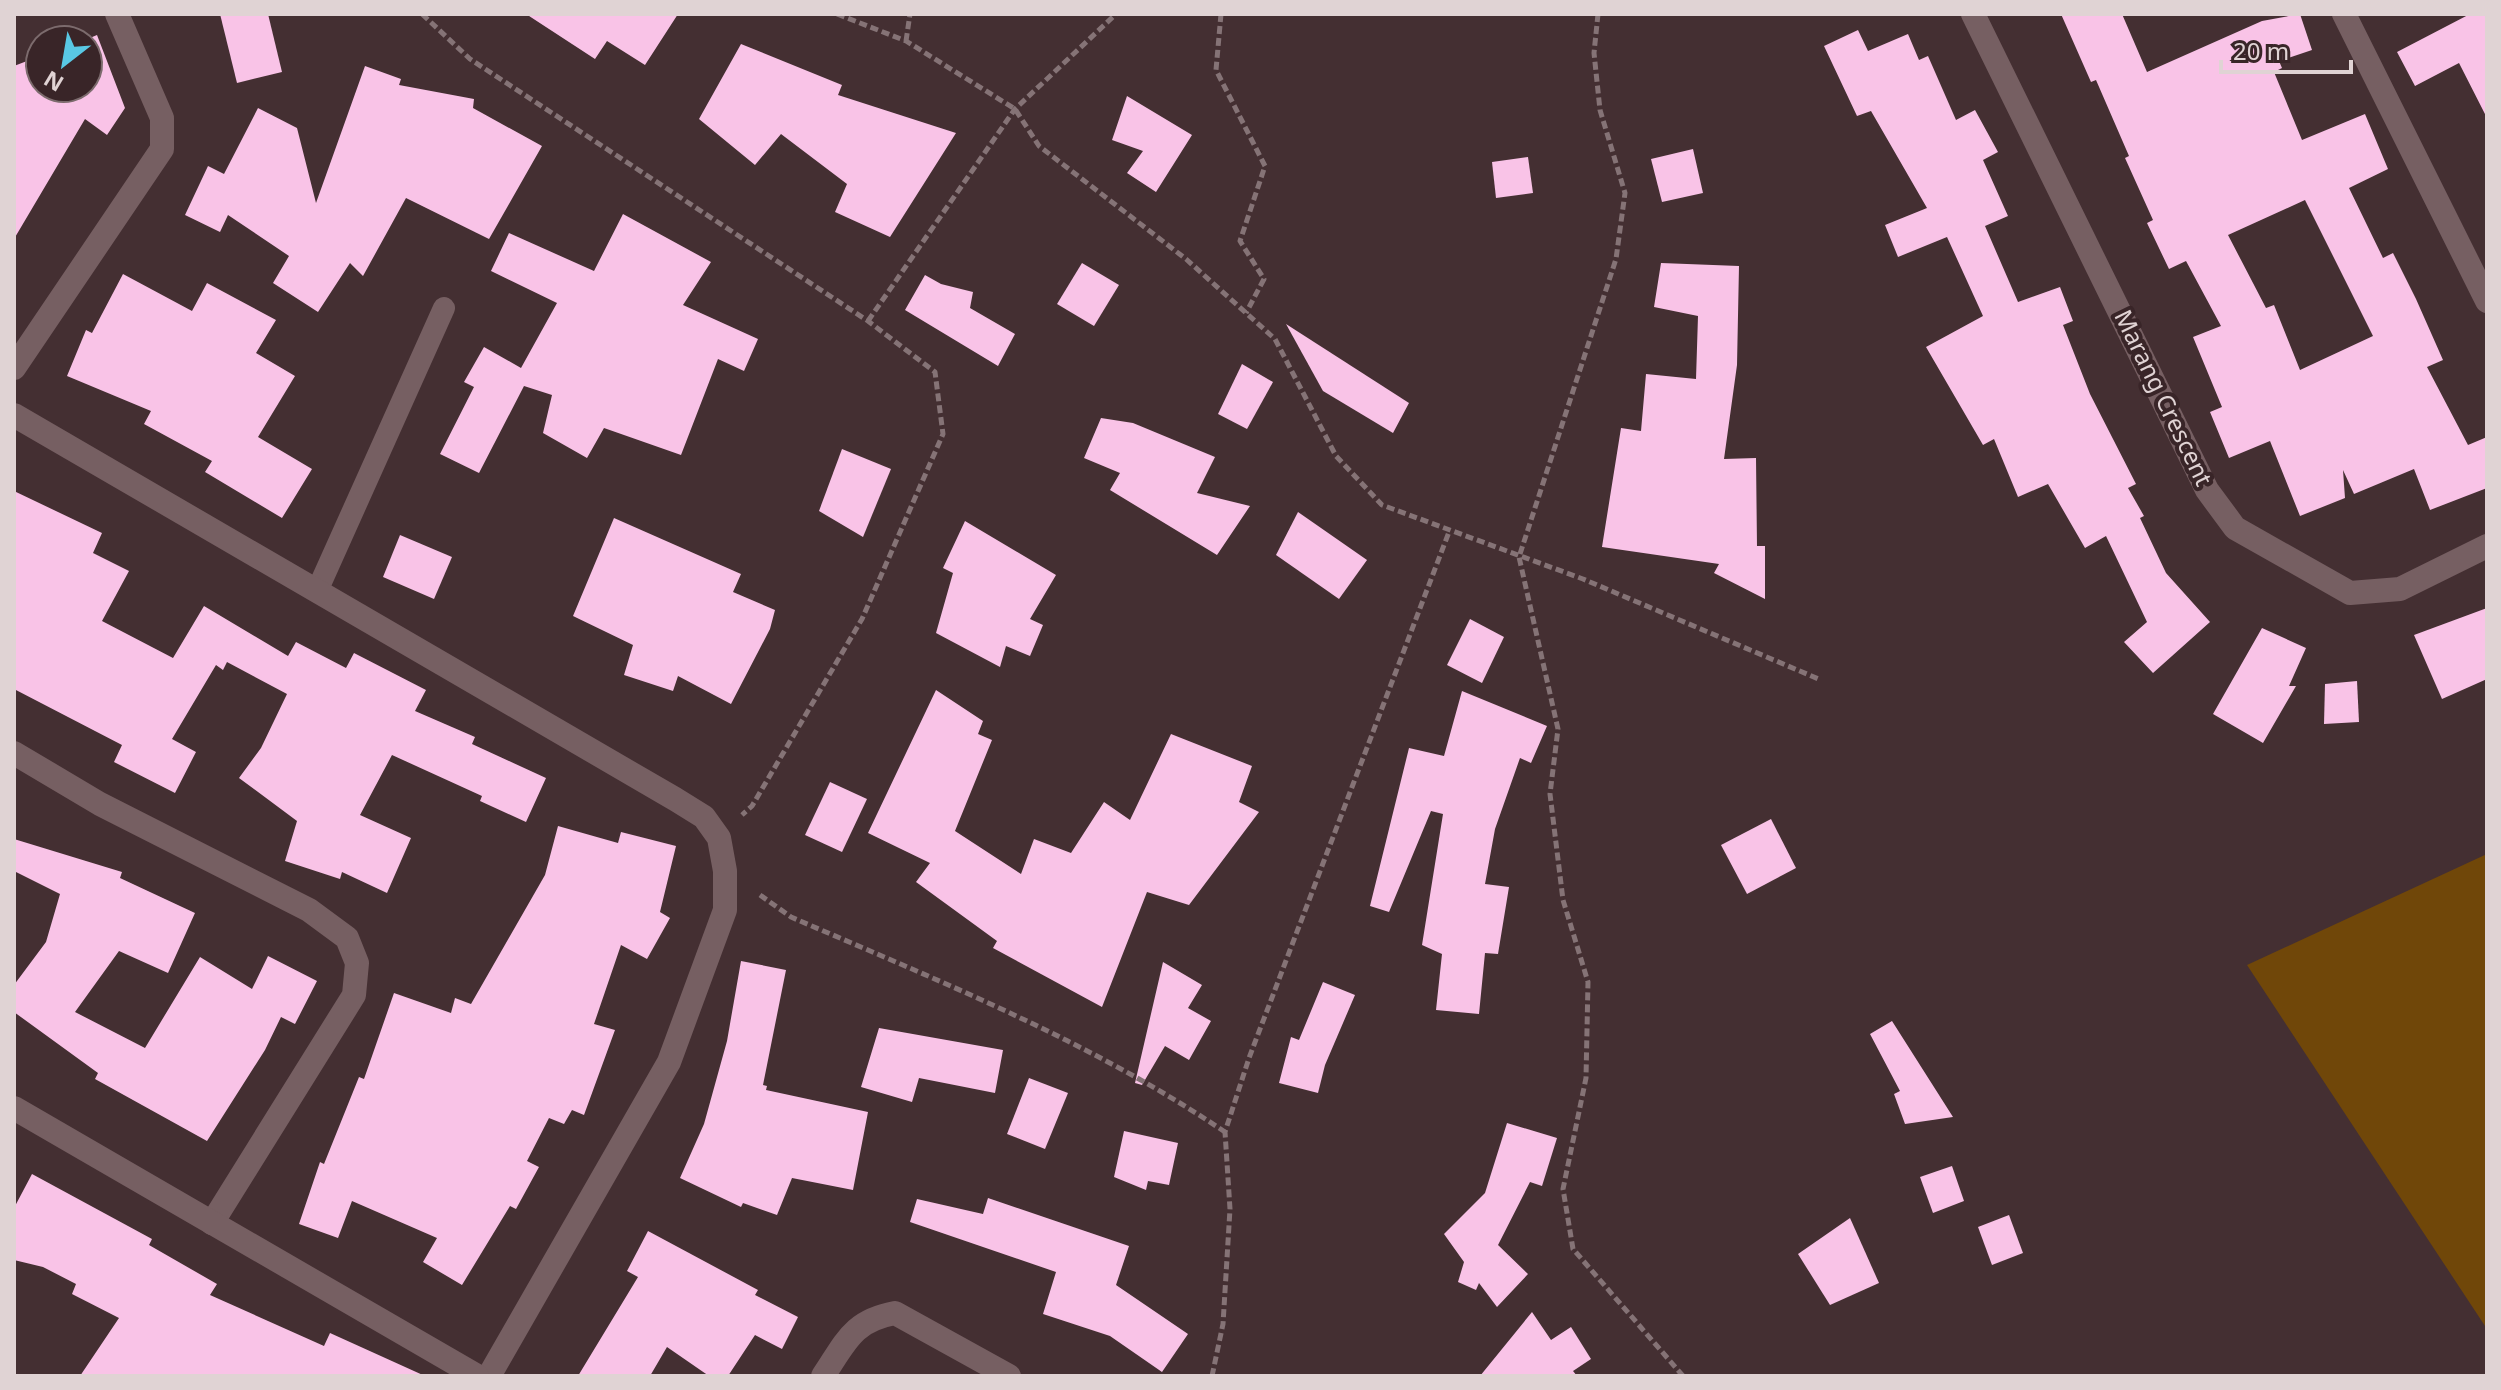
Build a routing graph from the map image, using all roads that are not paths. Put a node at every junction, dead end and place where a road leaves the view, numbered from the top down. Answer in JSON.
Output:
{"nodes":[{"id":1,"x":117,"y":14,"type":"edge"},
{"id":2,"x":1973,"y":14,"type":"edge"},
{"id":3,"x":2344,"y":14,"type":"edge"},
{"id":4,"x":2487,"y":301,"type":"edge"},
{"id":5,"x":444,"y":308,"type":"dead end"},
{"id":6,"x":14,"y":368,"type":"edge"},
{"id":7,"x":14,"y":415,"type":"edge"},
{"id":8,"x":2487,"y":546,"type":"edge"},
{"id":9,"x":317,"y":591,"type":"junction"},
{"id":10,"x":14,"y":753,"type":"edge"},
{"id":11,"x":14,"y":1108,"type":"edge"},
{"id":12,"x":212,"y":1223,"type":"junction"},
{"id":13,"x":477,"y":1376,"type":"edge"},
{"id":14,"x":489,"y":1376,"type":"edge"},
{"id":15,"x":823,"y":1376,"type":"edge"},
{"id":16,"x":1009,"y":1376,"type":"edge"}],
"edges":[{"from":1,"to":6,"type":"street"},
{"from":2,"to":8,"type":"street","name":"Marang Crescent"},
{"from":3,"to":4,"type":"street"},
{"from":5,"to":9,"type":"lane"},
{"from":7,"to":9,"type":"street"},
{"from":9,"to":14,"type":"street"},
{"from":10,"to":12,"type":"street"},
{"from":11,"to":12,"type":"street"},
{"from":12,"to":13,"type":"street"},
{"from":15,"to":16,"type":"street"}]}
